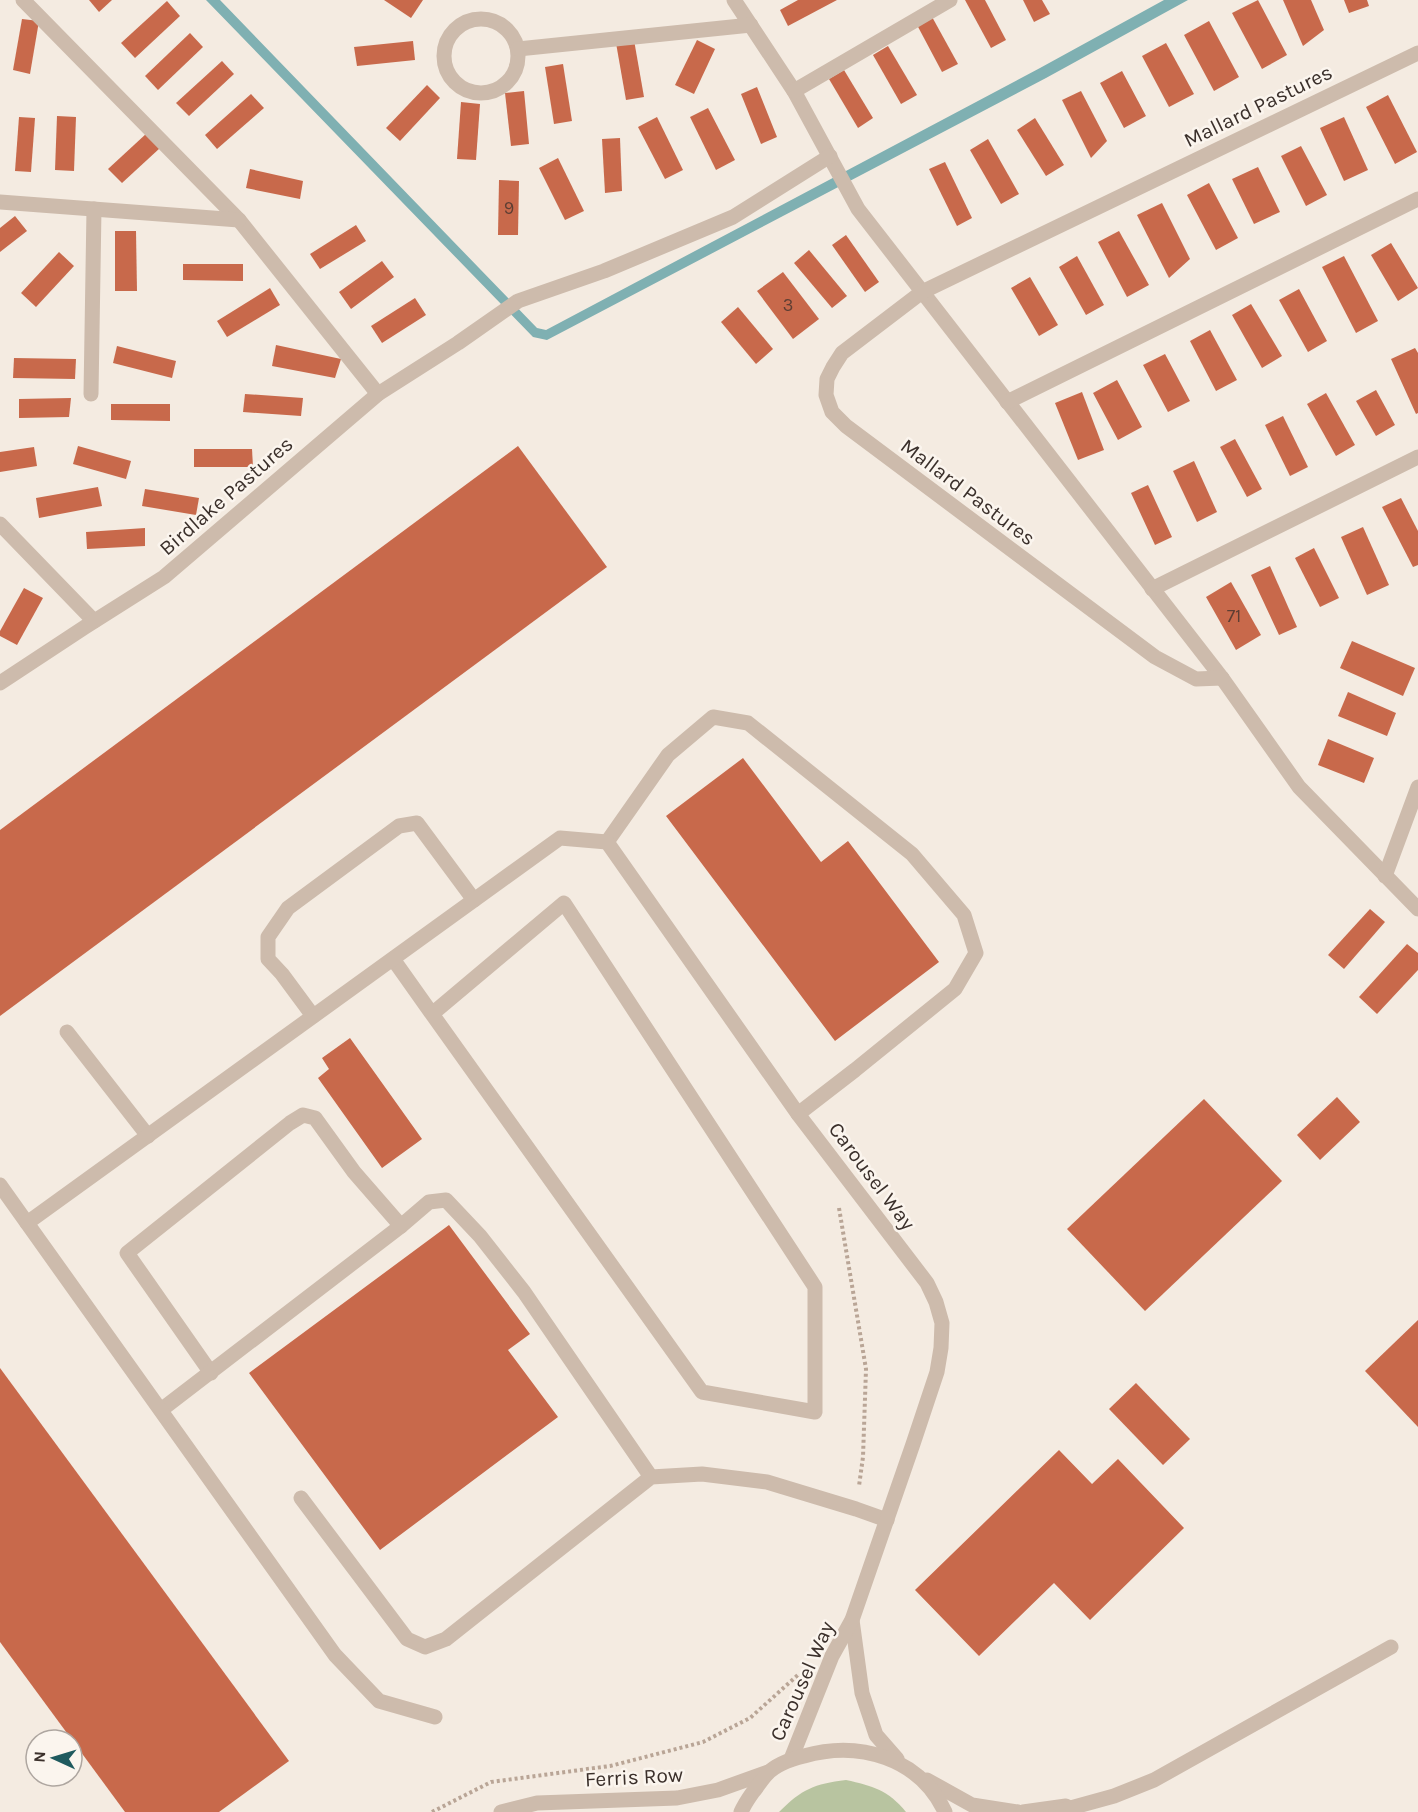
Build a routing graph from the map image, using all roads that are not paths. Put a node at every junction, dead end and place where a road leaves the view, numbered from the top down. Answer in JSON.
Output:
{"nodes":[{"id":1,"x":23,"y":0,"type":"edge"},
{"id":2,"x":734,"y":0,"type":"edge"},
{"id":3,"x":950,"y":0,"type":"edge"},
{"id":4,"x":751,"y":25,"type":"junction"},
{"id":5,"x":518,"y":49,"type":"junction"},
{"id":6,"x":1418,"y":53,"type":"edge"},
{"id":7,"x":794,"y":91,"type":"junction"},
{"id":8,"x":831,"y":159,"type":"junction"},
{"id":9,"x":1418,"y":199,"type":"edge"},
{"id":10,"x":0,"y":202,"type":"edge"},
{"id":11,"x":94,"y":209,"type":"junction"},
{"id":12,"x":239,"y":220,"type":"junction"},
{"id":13,"x":922,"y":292,"type":"junction"},
{"id":14,"x":91,"y":394,"type":"dead end"},
{"id":15,"x":378,"y":394,"type":"junction"},
{"id":16,"x":1007,"y":402,"type":"junction"},
{"id":17,"x":1418,"y":457,"type":"edge"},
{"id":18,"x":0,"y":524,"type":"edge"},
{"id":19,"x":1152,"y":589,"type":"junction"},
{"id":20,"x":94,"y":621,"type":"junction"},
{"id":21,"x":1222,"y":678,"type":"junction"},
{"id":22,"x":0,"y":683,"type":"edge"},
{"id":23,"x":1418,"y":787,"type":"edge"},
{"id":24,"x":607,"y":842,"type":"junction"},
{"id":25,"x":1385,"y":876,"type":"junction"},
{"id":26,"x":474,"y":900,"type":"junction"},
{"id":27,"x":1418,"y":909,"type":"edge"},
{"id":28,"x":393,"y":959,"type":"junction"},
{"id":29,"x":432,"y":1014,"type":"junction"},
{"id":30,"x":313,"y":1016,"type":"junction"},
{"id":31,"x":67,"y":1032,"type":"dead end"},
{"id":32,"x":798,"y":1114,"type":"junction"},
{"id":33,"x":148,"y":1136,"type":"junction"},
{"id":34,"x":0,"y":1185,"type":"edge"},
{"id":35,"x":27,"y":1223,"type":"junction"},
{"id":36,"x":401,"y":1226,"type":"junction"},
{"id":37,"x":211,"y":1373,"type":"junction"},
{"id":38,"x":161,"y":1410,"type":"junction"},
{"id":39,"x":651,"y":1477,"type":"junction"},
{"id":40,"x":301,"y":1498,"type":"dead end"},
{"id":41,"x":887,"y":1520,"type":"junction"},
{"id":42,"x":852,"y":1620,"type":"junction"},
{"id":43,"x":1391,"y":1647,"type":"dead end"},
{"id":44,"x":435,"y":1717,"type":"dead end"},
{"id":45,"x":791,"y":1759,"type":"junction"},
{"id":46,"x":900,"y":1764,"type":"junction"},
{"id":47,"x":768,"y":1772,"type":"junction"},
{"id":48,"x":916,"y":1774,"type":"junction"},
{"id":49,"x":1084,"y":1804,"type":"junction"},
{"id":50,"x":501,"y":1812,"type":"edge"},
{"id":51,"x":741,"y":1812,"type":"edge"},
{"id":52,"x":945,"y":1812,"type":"edge"},
{"id":53,"x":1018,"y":1812,"type":"edge"},
{"id":54,"x":1023,"y":1812,"type":"edge"},
{"id":55,"x":1056,"y":1812,"type":"edge"}],
"edges":[{"from":1,"to":12,"type":"street"},
{"from":2,"to":4,"type":"street"},
{"from":3,"to":7,"type":"street"},
{"from":4,"to":5,"type":"street"},
{"from":4,"to":7,"type":"street"},
{"from":5,"to":5,"type":"street"},
{"from":6,"to":13,"type":"street","name":"Mallard Pastures"},
{"from":7,"to":8,"type":"street"},
{"from":8,"to":13,"type":"street"},
{"from":8,"to":15,"type":"street","name":"Birdlake Pastures"},
{"from":9,"to":16,"type":"street"},
{"from":10,"to":11,"type":"street"},
{"from":11,"to":12,"type":"street"},
{"from":11,"to":14,"type":"street"},
{"from":12,"to":15,"type":"street"},
{"from":13,"to":16,"type":"street"},
{"from":13,"to":21,"type":"street","name":"Mallard Pastures"},
{"from":15,"to":20,"type":"street","name":"Birdlake Pastures"},
{"from":16,"to":19,"type":"street"},
{"from":17,"to":19,"type":"street"},
{"from":18,"to":20,"type":"street"},
{"from":19,"to":21,"type":"street"},
{"from":20,"to":22,"type":"street","name":"Birdlake Pastures"},
{"from":21,"to":25,"type":"street"},
{"from":23,"to":25,"type":"street"},
{"from":24,"to":26,"type":"street"},
{"from":24,"to":32,"type":"street","name":"Carousel Way"},
{"from":24,"to":32,"type":"street"},
{"from":25,"to":27,"type":"street"},
{"from":26,"to":28,"type":"street"},
{"from":26,"to":30,"type":"street"},
{"from":28,"to":29,"type":"street"},
{"from":28,"to":30,"type":"street"},
{"from":29,"to":29,"type":"street"},
{"from":30,"to":33,"type":"street"},
{"from":31,"to":33,"type":"street"},
{"from":32,"to":41,"type":"street","name":"Carousel Way"},
{"from":33,"to":35,"type":"street"},
{"from":34,"to":35,"type":"street"},
{"from":35,"to":38,"type":"street"},
{"from":36,"to":37,"type":"street"},
{"from":36,"to":37,"type":"street"},
{"from":36,"to":39,"type":"street"},
{"from":37,"to":38,"type":"street"},
{"from":38,"to":44,"type":"street"},
{"from":39,"to":40,"type":"street"},
{"from":39,"to":41,"type":"street"},
{"from":41,"to":42,"type":"street","name":"Carousel Way"},
{"from":42,"to":45,"type":"street","name":"Carousel Way"},
{"from":42,"to":46,"type":"street","name":"Carousel Way"},
{"from":43,"to":49,"type":"street"},
{"from":45,"to":46,"type":"street","name":"Ferris Row"},
{"from":45,"to":47,"type":"street","name":"Ferris Row"},
{"from":46,"to":48,"type":"street"},
{"from":47,"to":50,"type":"street","name":"Ferris Row"},
{"from":47,"to":51,"type":"street"},
{"from":48,"to":52,"type":"street"},
{"from":48,"to":53,"type":"street"},
{"from":49,"to":54,"type":"street"},
{"from":49,"to":55,"type":"street"}]}
